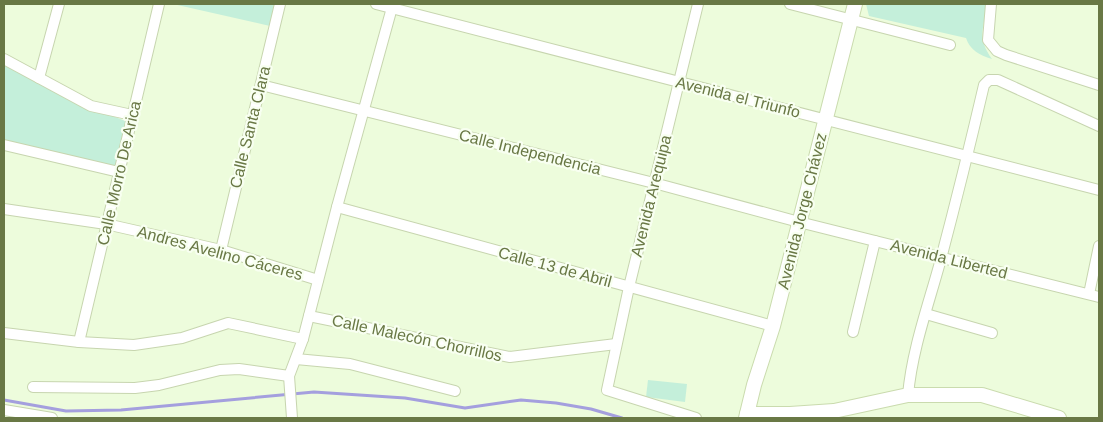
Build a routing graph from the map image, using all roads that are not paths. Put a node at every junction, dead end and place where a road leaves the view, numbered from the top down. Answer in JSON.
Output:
{"nodes":[{"id":1,"x":59,"y":4,"type":"edge"},
{"id":2,"x":159,"y":4,"type":"edge"},
{"id":3,"x":280,"y":4,"type":"edge"},
{"id":4,"x":376,"y":4,"type":"edge"},
{"id":5,"x":698,"y":4,"type":"edge"},
{"id":6,"x":790,"y":4,"type":"edge"},
{"id":7,"x":856,"y":4,"type":"edge"},
{"id":8,"x":991,"y":4,"type":"edge"},
{"id":9,"x":393,"y":6,"type":"edge"},
{"id":10,"x":852,"y":20,"type":"junction"},
{"id":11,"x":950,"y":45,"type":"dead end"},
{"id":12,"x":4,"y":59,"type":"edge"},
{"id":13,"x":39,"y":78,"type":"junction"},
{"id":14,"x":679,"y":82,"type":"junction"},
{"id":15,"x":261,"y":85,"type":"junction"},
{"id":16,"x":1099,"y":85,"type":"edge"},
{"id":17,"x":364,"y":110,"type":"junction"},
{"id":18,"x":132,"y":116,"type":"junction"},
{"id":19,"x":826,"y":120,"type":"junction"},
{"id":20,"x":1099,"y":126,"type":"edge"},
{"id":21,"x":4,"y":145,"type":"edge"},
{"id":22,"x":967,"y":156,"type":"junction"},
{"id":23,"x":119,"y":172,"type":"junction"},
{"id":24,"x":654,"y":183,"type":"junction"},
{"id":25,"x":1099,"y":190,"type":"edge"},
{"id":26,"x":336,"y":207,"type":"junction"},
{"id":27,"x":4,"y":209,"type":"edge"},
{"id":28,"x":799,"y":222,"type":"junction"},
{"id":29,"x":106,"y":224,"type":"junction"},
{"id":30,"x":875,"y":241,"type":"junction"},
{"id":31,"x":1099,"y":246,"type":"edge"},
{"id":32,"x":221,"y":250,"type":"junction"},
{"id":33,"x":941,"y":257,"type":"junction"},
{"id":34,"x":318,"y":280,"type":"junction"},
{"id":35,"x":629,"y":287,"type":"junction"},
{"id":36,"x":1094,"y":295,"type":"edge"},
{"id":37,"x":926,"y":314,"type":"junction"},
{"id":38,"x":309,"y":316,"type":"junction"},
{"id":39,"x":773,"y":326,"type":"junction"},
{"id":40,"x":853,"y":332,"type":"dead end"},
{"id":41,"x":4,"y":333,"type":"edge"},
{"id":42,"x":992,"y":333,"type":"dead end"},
{"id":43,"x":303,"y":339,"type":"junction"},
{"id":44,"x":80,"y":342,"type":"junction"},
{"id":45,"x":616,"y":344,"type":"junction"},
{"id":46,"x":296,"y":359,"type":"junction"},
{"id":47,"x":290,"y":379,"type":"junction"},
{"id":48,"x":33,"y":387,"type":"dead end"},
{"id":49,"x":454,"y":391,"type":"dead end"},
{"id":50,"x":908,"y":395,"type":"junction"},
{"id":51,"x":4,"y":410,"type":"edge"},
{"id":52,"x":747,"y":416,"type":"edge"},
{"id":53,"x":52,"y":418,"type":"edge"},
{"id":54,"x":292,"y":418,"type":"edge"},
{"id":55,"x":696,"y":418,"type":"edge"},
{"id":56,"x":1059,"y":418,"type":"edge"}],
"edges":[{"from":1,"to":13,"type":"street"},
{"from":2,"to":18,"type":"street","name":"Calle Morro De Arica"},
{"from":3,"to":15,"type":"street","name":"Calle Santa Clara"},
{"from":4,"to":9,"type":"street","name":"Avenida el Triunfo"},
{"from":5,"to":14,"type":"street","name":"Avenida Arequipa"},
{"from":6,"to":10,"type":"street"},
{"from":7,"to":10,"type":"street","name":"Avenida Jorge Chávez"},
{"from":8,"to":16,"type":"street"},
{"from":9,"to":14,"type":"street","name":"Avenida el Triunfo"},
{"from":9,"to":17,"type":"street"},
{"from":10,"to":11,"type":"street"},
{"from":10,"to":19,"type":"street","name":"Avenida Jorge Chávez"},
{"from":12,"to":13,"type":"street"},
{"from":13,"to":18,"type":"street"},
{"from":14,"to":19,"type":"street","name":"Avenida el Triunfo"},
{"from":14,"to":24,"type":"street","name":"Avenida Arequipa"},
{"from":15,"to":17,"type":"street","name":"Calle Independencia"},
{"from":15,"to":32,"type":"street","name":"Calle Santa Clara"},
{"from":17,"to":24,"type":"street","name":"Calle Independencia"},
{"from":17,"to":26,"type":"street"},
{"from":18,"to":23,"type":"street","name":"Calle Morro De Arica"},
{"from":19,"to":22,"type":"street","name":"Avenida el Triunfo"},
{"from":19,"to":28,"type":"street","name":"Avenida Jorge Chávez"},
{"from":20,"to":22,"type":"street"},
{"from":21,"to":23,"type":"street"},
{"from":22,"to":25,"type":"street","name":"Avenida el Triunfo"},
{"from":22,"to":33,"type":"street"},
{"from":23,"to":29,"type":"street","name":"Calle Morro De Arica"},
{"from":24,"to":28,"type":"street","name":"Calle Independencia"},
{"from":24,"to":35,"type":"street","name":"Avenida Arequipa"},
{"from":26,"to":34,"type":"street"},
{"from":26,"to":35,"type":"street","name":"Calle 13 de Abril"},
{"from":27,"to":29,"type":"street","name":"Andres Avelino Cáceres"},
{"from":28,"to":30,"type":"street","name":"Avenida Liberted"},
{"from":28,"to":39,"type":"street","name":"Avenida Jorge Chávez"},
{"from":29,"to":32,"type":"street","name":"Andres Avelino Cáceres"},
{"from":29,"to":44,"type":"street","name":"Calle Morro De Arica"},
{"from":30,"to":33,"type":"street","name":"Avenida Liberted"},
{"from":30,"to":40,"type":"street"},
{"from":31,"to":36,"type":"street"},
{"from":32,"to":34,"type":"street","name":"Andres Avelino Cáceres"},
{"from":33,"to":36,"type":"street","name":"Avenida Liberted"},
{"from":33,"to":37,"type":"street"},
{"from":34,"to":38,"type":"street"},
{"from":35,"to":39,"type":"street","name":"Calle 13 de Abril"},
{"from":35,"to":45,"type":"street","name":"Avenida Arequipa"},
{"from":37,"to":42,"type":"street"},
{"from":37,"to":50,"type":"street"},
{"from":38,"to":43,"type":"street"},
{"from":38,"to":45,"type":"street","name":"Calle Malecón Chorrillos"},
{"from":39,"to":52,"type":"street","name":"Avenida Jorge Chávez"},
{"from":41,"to":44,"type":"street"},
{"from":43,"to":44,"type":"street"},
{"from":43,"to":46,"type":"street"},
{"from":45,"to":55,"type":"street","name":"Avenida Arequipa"},
{"from":46,"to":47,"type":"street"},
{"from":46,"to":49,"type":"street"},
{"from":47,"to":48,"type":"street"},
{"from":47,"to":54,"type":"street"},
{"from":50,"to":52,"type":"street"},
{"from":50,"to":56,"type":"street"},
{"from":51,"to":53,"type":"street"}]}
